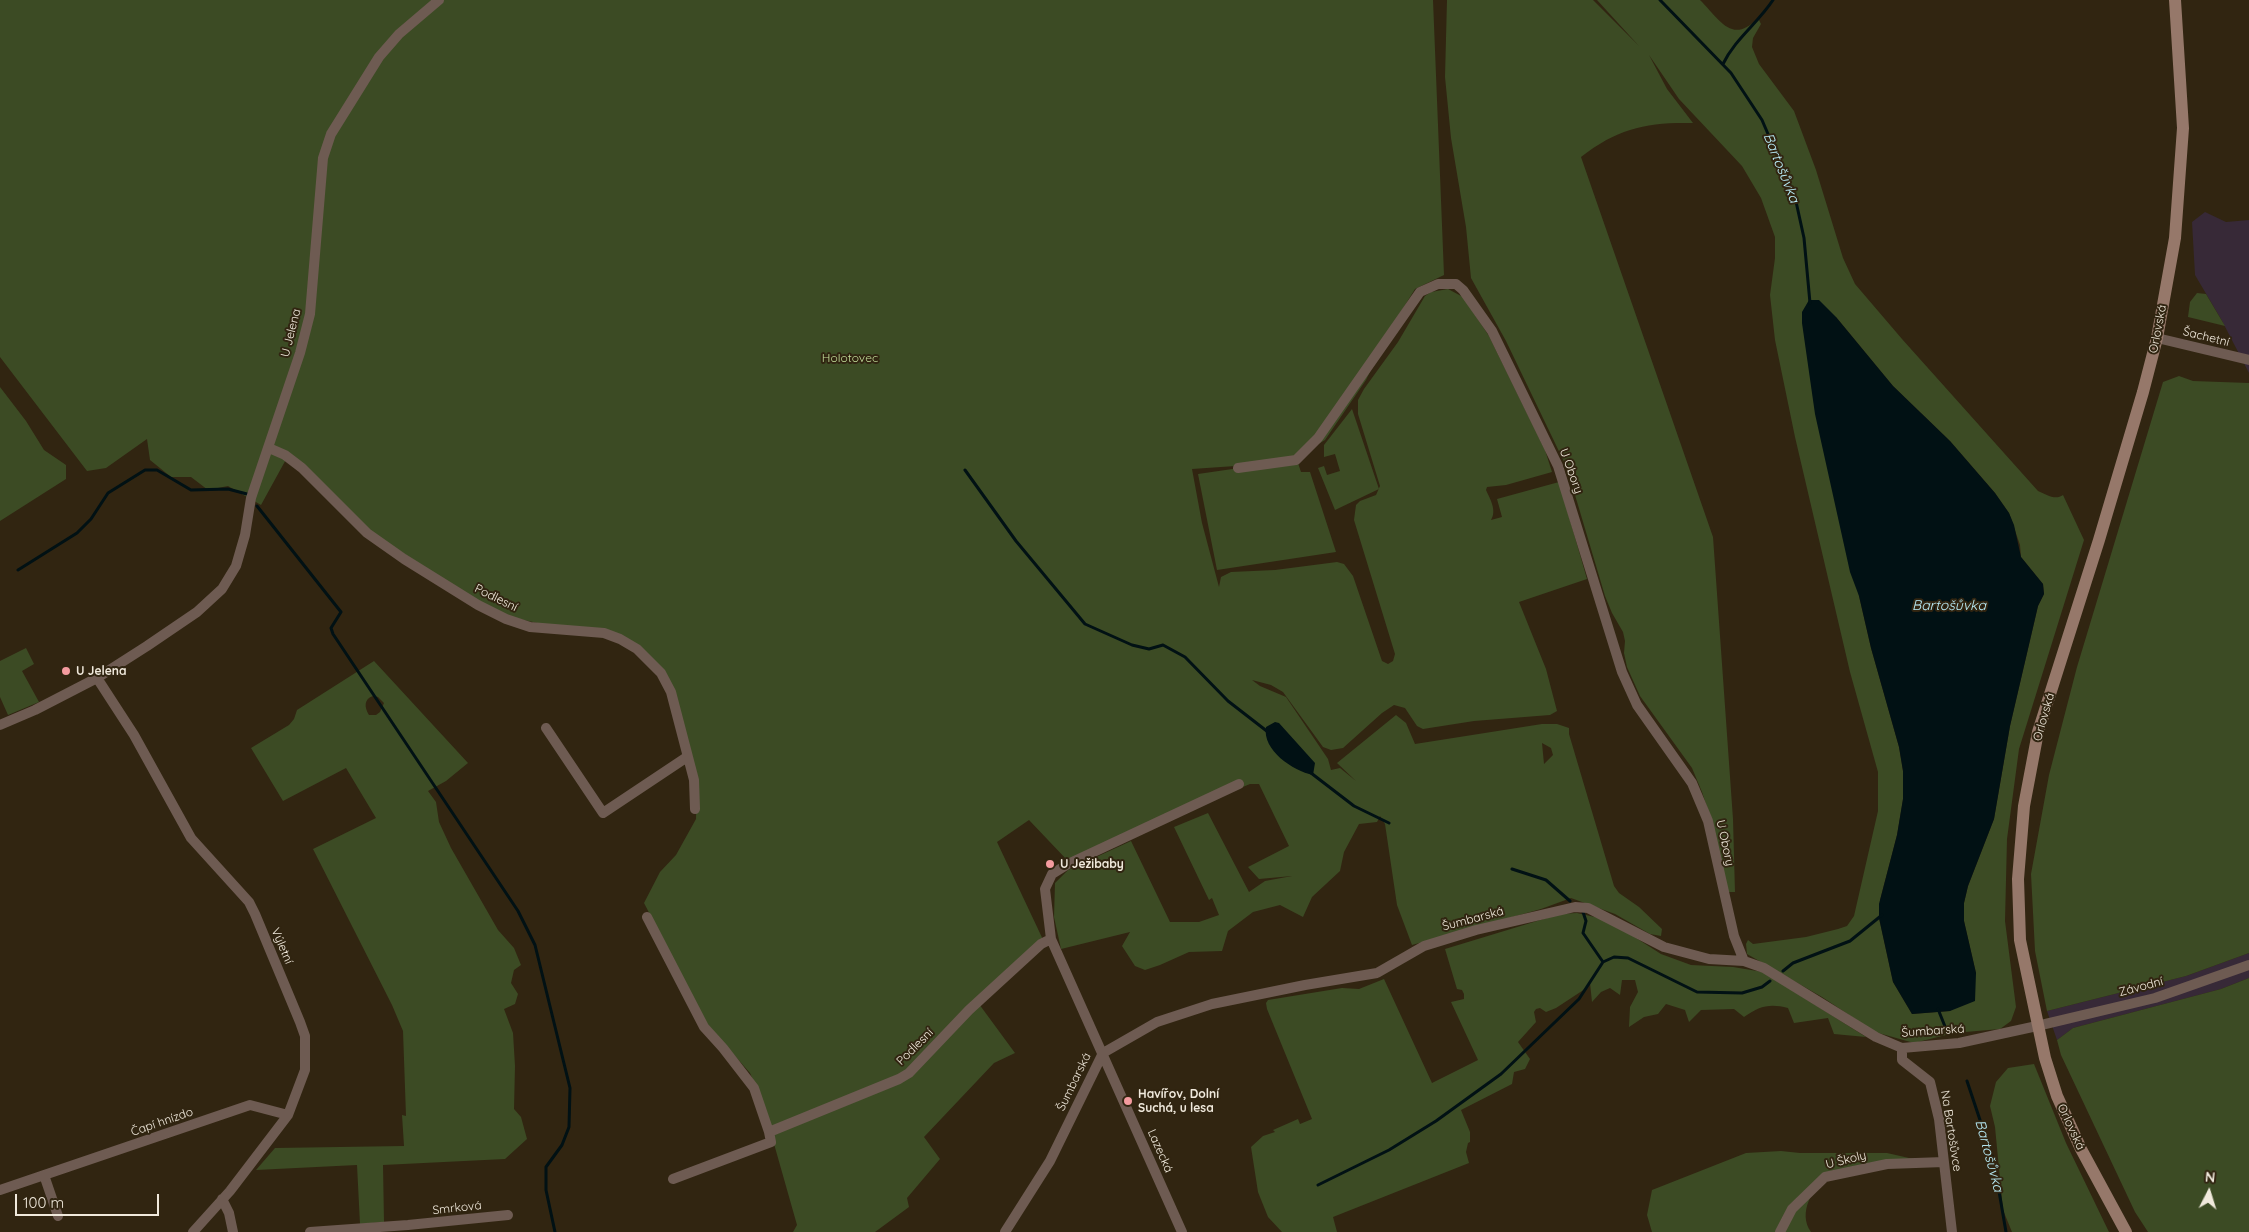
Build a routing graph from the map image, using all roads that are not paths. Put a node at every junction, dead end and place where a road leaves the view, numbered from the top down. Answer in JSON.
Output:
{"nodes":[{"id":1,"x":439,"y":0,"type":"edge"},
{"id":2,"x":2175,"y":0,"type":"edge"},
{"id":3,"x":2157,"y":338,"type":"junction"},
{"id":4,"x":2249,"y":360,"type":"edge"},
{"id":5,"x":269,"y":448,"type":"junction"},
{"id":6,"x":1238,"y":468,"type":"dead end"},
{"id":7,"x":97,"y":678,"type":"junction"},
{"id":8,"x":0,"y":725,"type":"edge"},
{"id":9,"x":546,"y":728,"type":"dead end"},
{"id":10,"x":687,"y":757,"type":"junction"},
{"id":11,"x":1239,"y":784,"type":"dead end"},
{"id":12,"x":696,"y":809,"type":"dead end"},
{"id":13,"x":647,"y":917,"type":"dead end"},
{"id":14,"x":1051,"y":939,"type":"junction"},
{"id":15,"x":1744,"y":961,"type":"junction"},
{"id":16,"x":2249,"y":965,"type":"edge"},
{"id":17,"x":2037,"y":1026,"type":"junction"},
{"id":18,"x":1902,"y":1048,"type":"junction"},
{"id":19,"x":1102,"y":1053,"type":"junction"},
{"id":20,"x":288,"y":1116,"type":"junction"},
{"id":21,"x":769,"y":1132,"type":"junction"},
{"id":22,"x":1944,"y":1162,"type":"junction"},
{"id":23,"x":44,"y":1176,"type":"junction"},
{"id":24,"x":673,"y":1179,"type":"dead end"},
{"id":25,"x":0,"y":1190,"type":"edge"},
{"id":26,"x":222,"y":1199,"type":"junction"},
{"id":27,"x":508,"y":1215,"type":"dead end"},
{"id":28,"x":58,"y":1216,"type":"dead end"},
{"id":29,"x":408,"y":1229,"type":"edge"},
{"id":30,"x":192,"y":1232,"type":"edge"},
{"id":31,"x":233,"y":1232,"type":"edge"},
{"id":32,"x":310,"y":1232,"type":"edge"},
{"id":33,"x":1006,"y":1232,"type":"edge"},
{"id":34,"x":1182,"y":1232,"type":"edge"},
{"id":35,"x":1780,"y":1232,"type":"edge"},
{"id":36,"x":1952,"y":1232,"type":"edge"},
{"id":37,"x":2126,"y":1232,"type":"edge"}],
"edges":[{"from":1,"to":5,"type":"street","name":"U Jelena"},
{"from":2,"to":3,"type":"street","name":"Orlovská"},
{"from":3,"to":4,"type":"street","name":"Šachetní"},
{"from":3,"to":17,"type":"street","name":"Orlovská"},
{"from":5,"to":7,"type":"street","name":"U Jelena"},
{"from":5,"to":10,"type":"street","name":"Podlesní"},
{"from":6,"to":15,"type":"street","name":"U Obory"},
{"from":7,"to":8,"type":"street","name":"U Jelena"},
{"from":7,"to":20,"type":"street","name":"Výletní"},
{"from":9,"to":10,"type":"street"},
{"from":10,"to":12,"type":"street","name":"Podlesní"},
{"from":11,"to":14,"type":"street","name":"Lazecká"},
{"from":13,"to":21,"type":"street"},
{"from":14,"to":19,"type":"street","name":"Lazecká"},
{"from":14,"to":21,"type":"street","name":"Podlesní"},
{"from":15,"to":18,"type":"street","name":"Šumbarská"},
{"from":15,"to":19,"type":"street","name":"Šumbarská"},
{"from":16,"to":17,"type":"street","name":"Závodní"},
{"from":17,"to":18,"type":"street","name":"Šumbarská"},
{"from":17,"to":37,"type":"street","name":"Orlovská"},
{"from":18,"to":22,"type":"street","name":"Na Bartošůvce"},
{"from":19,"to":33,"type":"street","name":"Šumbarská"},
{"from":19,"to":34,"type":"street","name":"Lazecká"},
{"from":20,"to":23,"type":"street","name":"Čapí hnízdo"},
{"from":20,"to":26,"type":"street","name":"Výletní"},
{"from":21,"to":24,"type":"street"},
{"from":22,"to":35,"type":"street","name":"U Školy"},
{"from":22,"to":36,"type":"street","name":"Na Bartošůvce"},
{"from":23,"to":25,"type":"street","name":"Čapí hnízdo"},
{"from":23,"to":28,"type":"street"},
{"from":26,"to":30,"type":"street","name":"Výletní"},
{"from":26,"to":31,"type":"street"},
{"from":27,"to":29,"type":"street","name":"Smrková"},
{"from":29,"to":32,"type":"street","name":"Smrková"}]}
